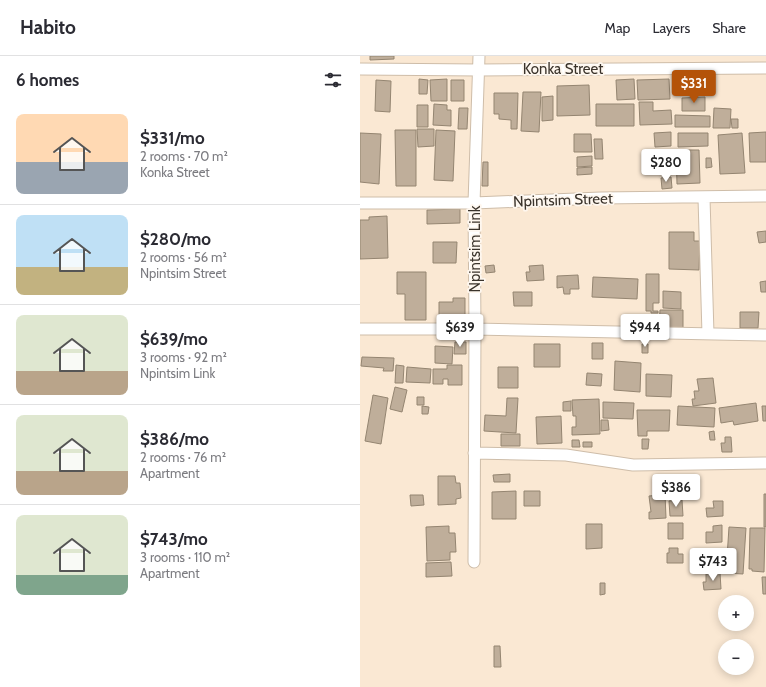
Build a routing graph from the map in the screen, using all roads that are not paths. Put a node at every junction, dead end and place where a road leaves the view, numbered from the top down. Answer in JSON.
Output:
{"nodes":[{"id":1,"x":479,"y":56,"type":"edge"},
{"id":2,"x":766,"y":68,"type":"edge"},
{"id":3,"x":360,"y":69,"type":"edge"},
{"id":4,"x":479,"y":70,"type":"junction"},
{"id":5,"x":766,"y":196,"type":"edge"},
{"id":6,"x":704,"y":198,"type":"junction"},
{"id":7,"x":360,"y":202,"type":"edge"},
{"id":8,"x":474,"y":203,"type":"junction"},
{"id":9,"x":360,"y":329,"type":"edge"},
{"id":10,"x":475,"y":329,"type":"junction"},
{"id":11,"x":708,"y":334,"type":"junction"},
{"id":12,"x":766,"y":336,"type":"edge"},
{"id":13,"x":474,"y":453,"type":"junction"},
{"id":14,"x":766,"y":462,"type":"edge"},
{"id":15,"x":474,"y":562,"type":"dead end"}],
"edges":[{"from":1,"to":4,"type":"street","name":"Npintsim Link"},
{"from":2,"to":4,"type":"street","name":"Konka Street"},
{"from":3,"to":4,"type":"street","name":"Konka Street"},
{"from":4,"to":8,"type":"street","name":"Npintsim Link"},
{"from":5,"to":6,"type":"street","name":"Npintsim Street"},
{"from":6,"to":8,"type":"street","name":"Npintsim Street"},
{"from":6,"to":11,"type":"street"},
{"from":7,"to":8,"type":"street","name":"Npintsim Street"},
{"from":8,"to":10,"type":"street","name":"Npintsim Link"},
{"from":9,"to":10,"type":"street"},
{"from":10,"to":11,"type":"street"},
{"from":10,"to":13,"type":"street","name":"Npintsim Link"},
{"from":11,"to":12,"type":"street"},
{"from":13,"to":14,"type":"street"},
{"from":13,"to":15,"type":"street","name":"Npintsim Link"}]}
